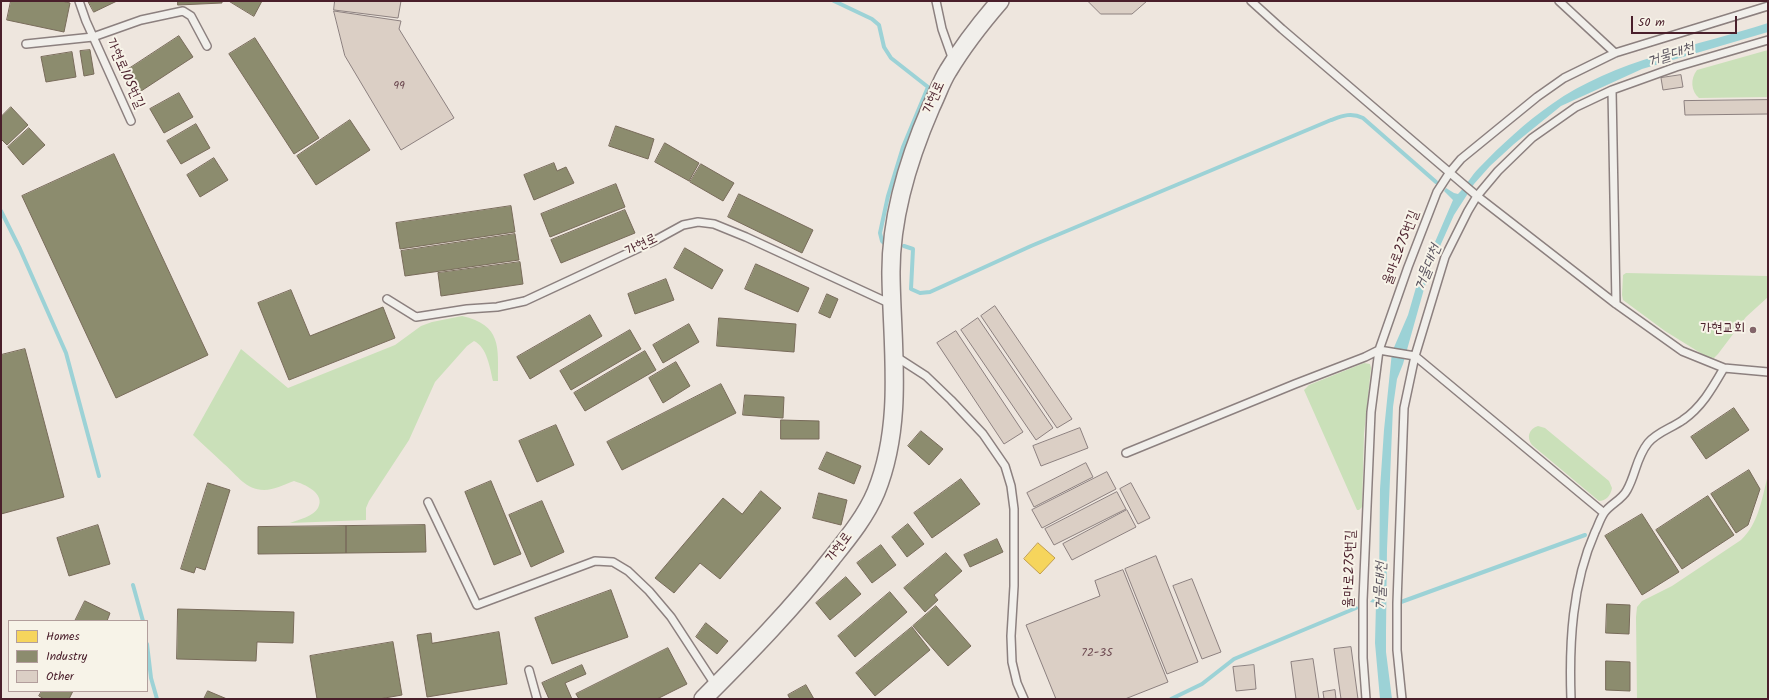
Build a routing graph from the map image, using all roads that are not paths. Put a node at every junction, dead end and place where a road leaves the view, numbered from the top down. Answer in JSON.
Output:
{"nodes":[{"id":1,"x":79,"y":1,"type":"edge"},
{"id":2,"x":936,"y":1,"type":"edge"},
{"id":3,"x":1000,"y":1,"type":"edge"},
{"id":4,"x":1251,"y":1,"type":"edge"},
{"id":5,"x":1559,"y":1,"type":"edge"},
{"id":6,"x":1768,"y":6,"type":"edge"},
{"id":7,"x":93,"y":37,"type":"junction"},
{"id":8,"x":1768,"y":40,"type":"edge"},
{"id":9,"x":26,"y":44,"type":"dead end"},
{"id":10,"x":207,"y":46,"type":"dead end"},
{"id":11,"x":1615,"y":53,"type":"junction"},
{"id":12,"x":954,"y":63,"type":"junction"},
{"id":13,"x":1612,"y":90,"type":"junction"},
{"id":14,"x":131,"y":121,"type":"dead end"},
{"id":15,"x":1450,"y":172,"type":"junction"},
{"id":16,"x":1477,"y":196,"type":"junction"},
{"id":17,"x":387,"y":299,"type":"dead end"},
{"id":18,"x":1616,"y":304,"type":"junction"},
{"id":19,"x":892,"y":305,"type":"junction"},
{"id":20,"x":1379,"y":350,"type":"junction"},
{"id":21,"x":895,"y":356,"type":"junction"},
{"id":22,"x":1415,"y":356,"type":"junction"},
{"id":23,"x":1724,"y":368,"type":"junction"},
{"id":24,"x":1768,"y":372,"type":"edge"},
{"id":25,"x":1126,"y":453,"type":"dead end"},
{"id":26,"x":428,"y":502,"type":"dead end"},
{"id":27,"x":1604,"y":513,"type":"junction"},
{"id":28,"x":529,"y":670,"type":"dead end"},
{"id":29,"x":716,"y":687,"type":"junction"},
{"id":30,"x":537,"y":699,"type":"edge"},
{"id":31,"x":703,"y":699,"type":"edge"},
{"id":32,"x":1024,"y":699,"type":"edge"},
{"id":33,"x":1366,"y":699,"type":"edge"},
{"id":34,"x":1402,"y":699,"type":"edge"},
{"id":35,"x":1571,"y":699,"type":"edge"}],
"edges":[{"from":1,"to":7,"type":"lane","name":"가현로105번길"},
{"from":2,"to":12,"type":"lane"},
{"from":3,"to":12,"type":"street","name":"가현로"},
{"from":4,"to":15,"type":"lane"},
{"from":5,"to":11,"type":"lane"},
{"from":6,"to":11,"type":"lane","name":"율마로275번길"},
{"from":7,"to":9,"type":"lane","name":"가현로105번길"},
{"from":7,"to":10,"type":"lane","name":"가현로105번길"},
{"from":7,"to":14,"type":"lane","name":"가현로105번길"},
{"from":8,"to":13,"type":"lane"},
{"from":11,"to":15,"type":"lane","name":"율마로275번길"},
{"from":12,"to":19,"type":"street","name":"가현로"},
{"from":13,"to":16,"type":"lane"},
{"from":13,"to":18,"type":"lane"},
{"from":15,"to":16,"type":"lane"},
{"from":15,"to":20,"type":"lane","name":"율마로275번길"},
{"from":16,"to":18,"type":"lane"},
{"from":16,"to":22,"type":"lane"},
{"from":17,"to":19,"type":"lane","name":"가현로"},
{"from":18,"to":23,"type":"lane"},
{"from":19,"to":21,"type":"street","name":"가현로"},
{"from":20,"to":22,"type":"lane"},
{"from":20,"to":25,"type":"lane"},
{"from":20,"to":33,"type":"lane","name":"율마로275번길"},
{"from":21,"to":29,"type":"street","name":"가현로"},
{"from":21,"to":32,"type":"lane"},
{"from":22,"to":27,"type":"lane"},
{"from":22,"to":34,"type":"lane"},
{"from":23,"to":24,"type":"lane"},
{"from":23,"to":27,"type":"lane"},
{"from":26,"to":29,"type":"lane"},
{"from":27,"to":35,"type":"lane"},
{"from":28,"to":30,"type":"lane"},
{"from":29,"to":31,"type":"street","name":"가현로"}]}
